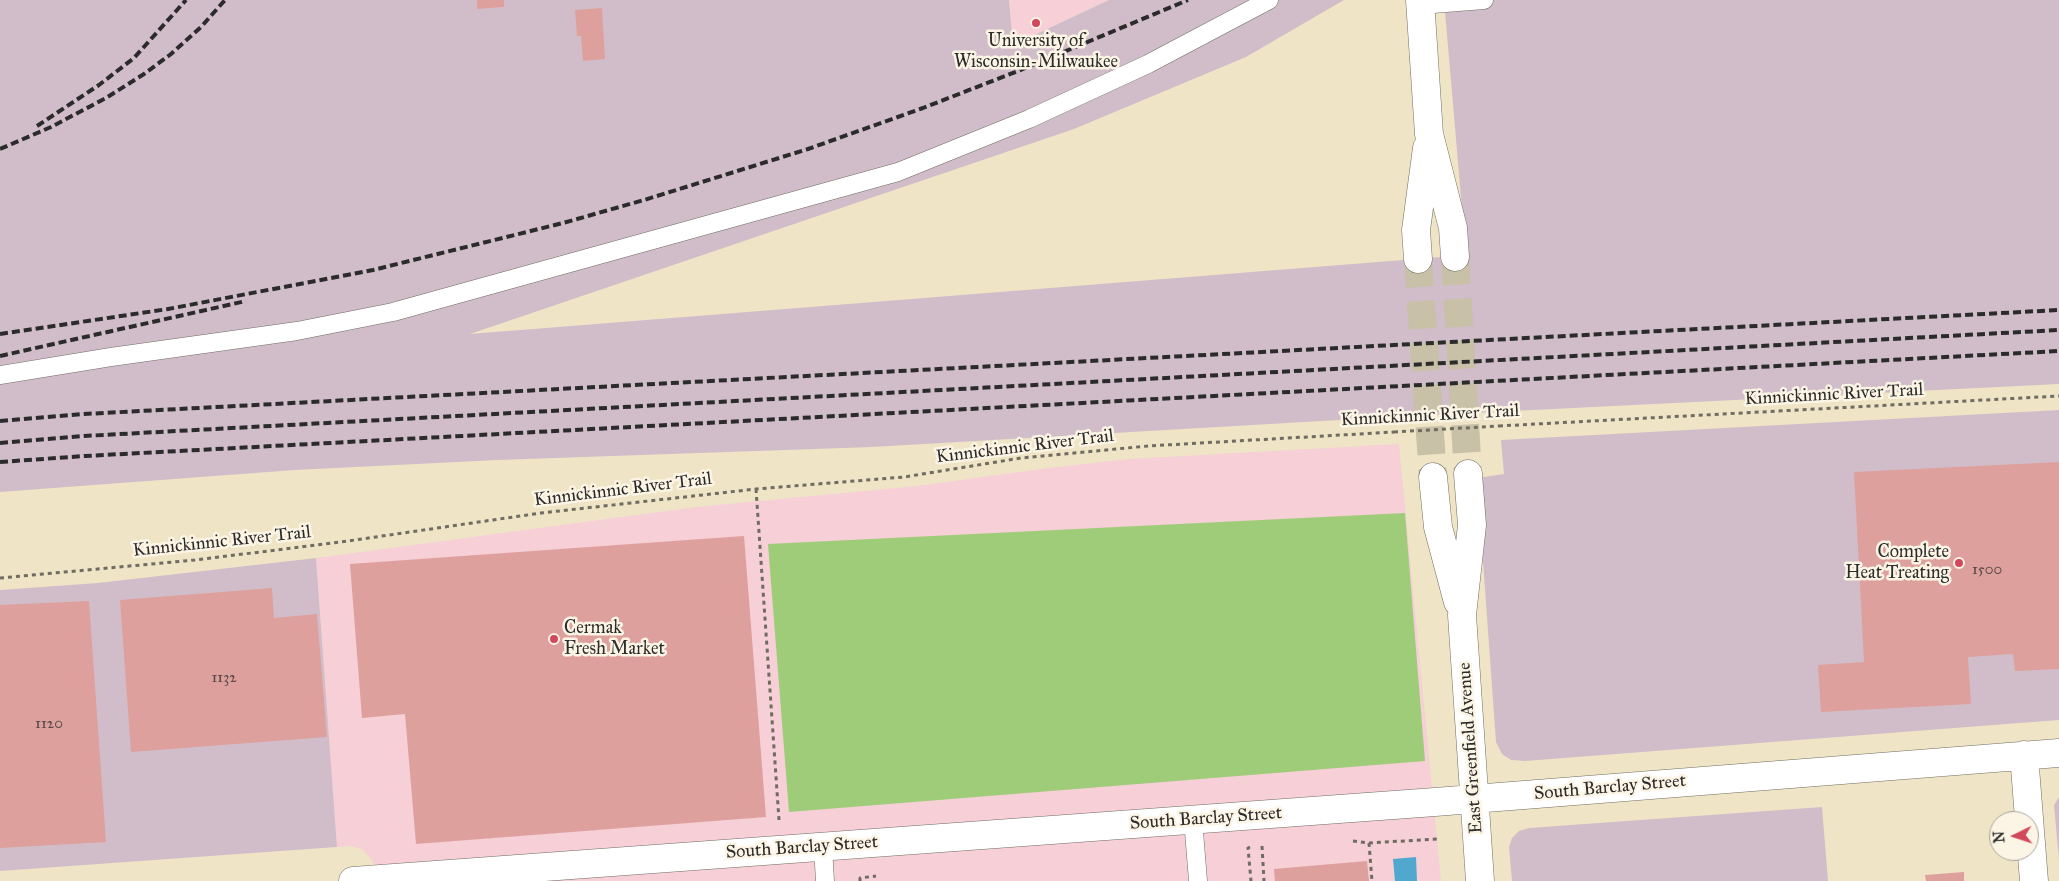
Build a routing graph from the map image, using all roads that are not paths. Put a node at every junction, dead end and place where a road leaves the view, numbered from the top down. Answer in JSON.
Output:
{"nodes":[{"id":1,"x":1269,"y":0,"type":"edge"},
{"id":2,"x":1484,"y":0,"type":"edge"},
{"id":3,"x":1420,"y":2,"type":"edge"},
{"id":4,"x":1429,"y":134,"type":"junction"},
{"id":5,"x":1455,"y":257,"type":"tunnel mouth"},
{"id":6,"x":1418,"y":259,"type":"tunnel mouth"},
{"id":7,"x":0,"y":375,"type":"edge"},
{"id":8,"x":1468,"y":474,"type":"tunnel mouth"},
{"id":9,"x":1433,"y":477,"type":"tunnel mouth"},
{"id":10,"x":1462,"y":615,"type":"junction"},
{"id":11,"x":2059,"y":753,"type":"edge"},
{"id":12,"x":2024,"y":755,"type":"junction"},
{"id":13,"x":1474,"y":799,"type":"junction"},
{"id":14,"x":1193,"y":820,"type":"junction"},
{"id":15,"x":823,"y":846,"type":"junction"},
{"id":16,"x":460,"y":877,"type":"edge"},
{"id":17,"x":353,"y":881,"type":"edge"},
{"id":18,"x":825,"y":881,"type":"edge"},
{"id":19,"x":1198,"y":881,"type":"edge"},
{"id":20,"x":1480,"y":881,"type":"edge"},
{"id":21,"x":2034,"y":881,"type":"edge"}],
"edges":[{"from":1,"to":7,"type":"lane"},
{"from":2,"to":3,"type":"lane"},
{"from":3,"to":4,"type":"street"},
{"from":4,"to":5,"type":"street"},
{"from":4,"to":6,"type":"street"},
{"from":8,"to":10,"type":"street","name":"East Greenfield Avenue"},
{"from":9,"to":10,"type":"street","name":"East Greenfield Avenue"},
{"from":10,"to":13,"type":"street","name":"East Greenfield Avenue"},
{"from":11,"to":12,"type":"street","name":"South Barclay Street"},
{"from":12,"to":13,"type":"street","name":"South Barclay Street"},
{"from":12,"to":21,"type":"street"},
{"from":13,"to":14,"type":"street","name":"South Barclay Street"},
{"from":13,"to":20,"type":"street","name":"East Greenfield Avenue"},
{"from":14,"to":15,"type":"street","name":"South Barclay Street"},
{"from":14,"to":19,"type":"lane"},
{"from":15,"to":16,"type":"street","name":"South Barclay Street"},
{"from":15,"to":18,"type":"lane"},
{"from":16,"to":17,"type":"street","name":"South Barclay Street"}]}
